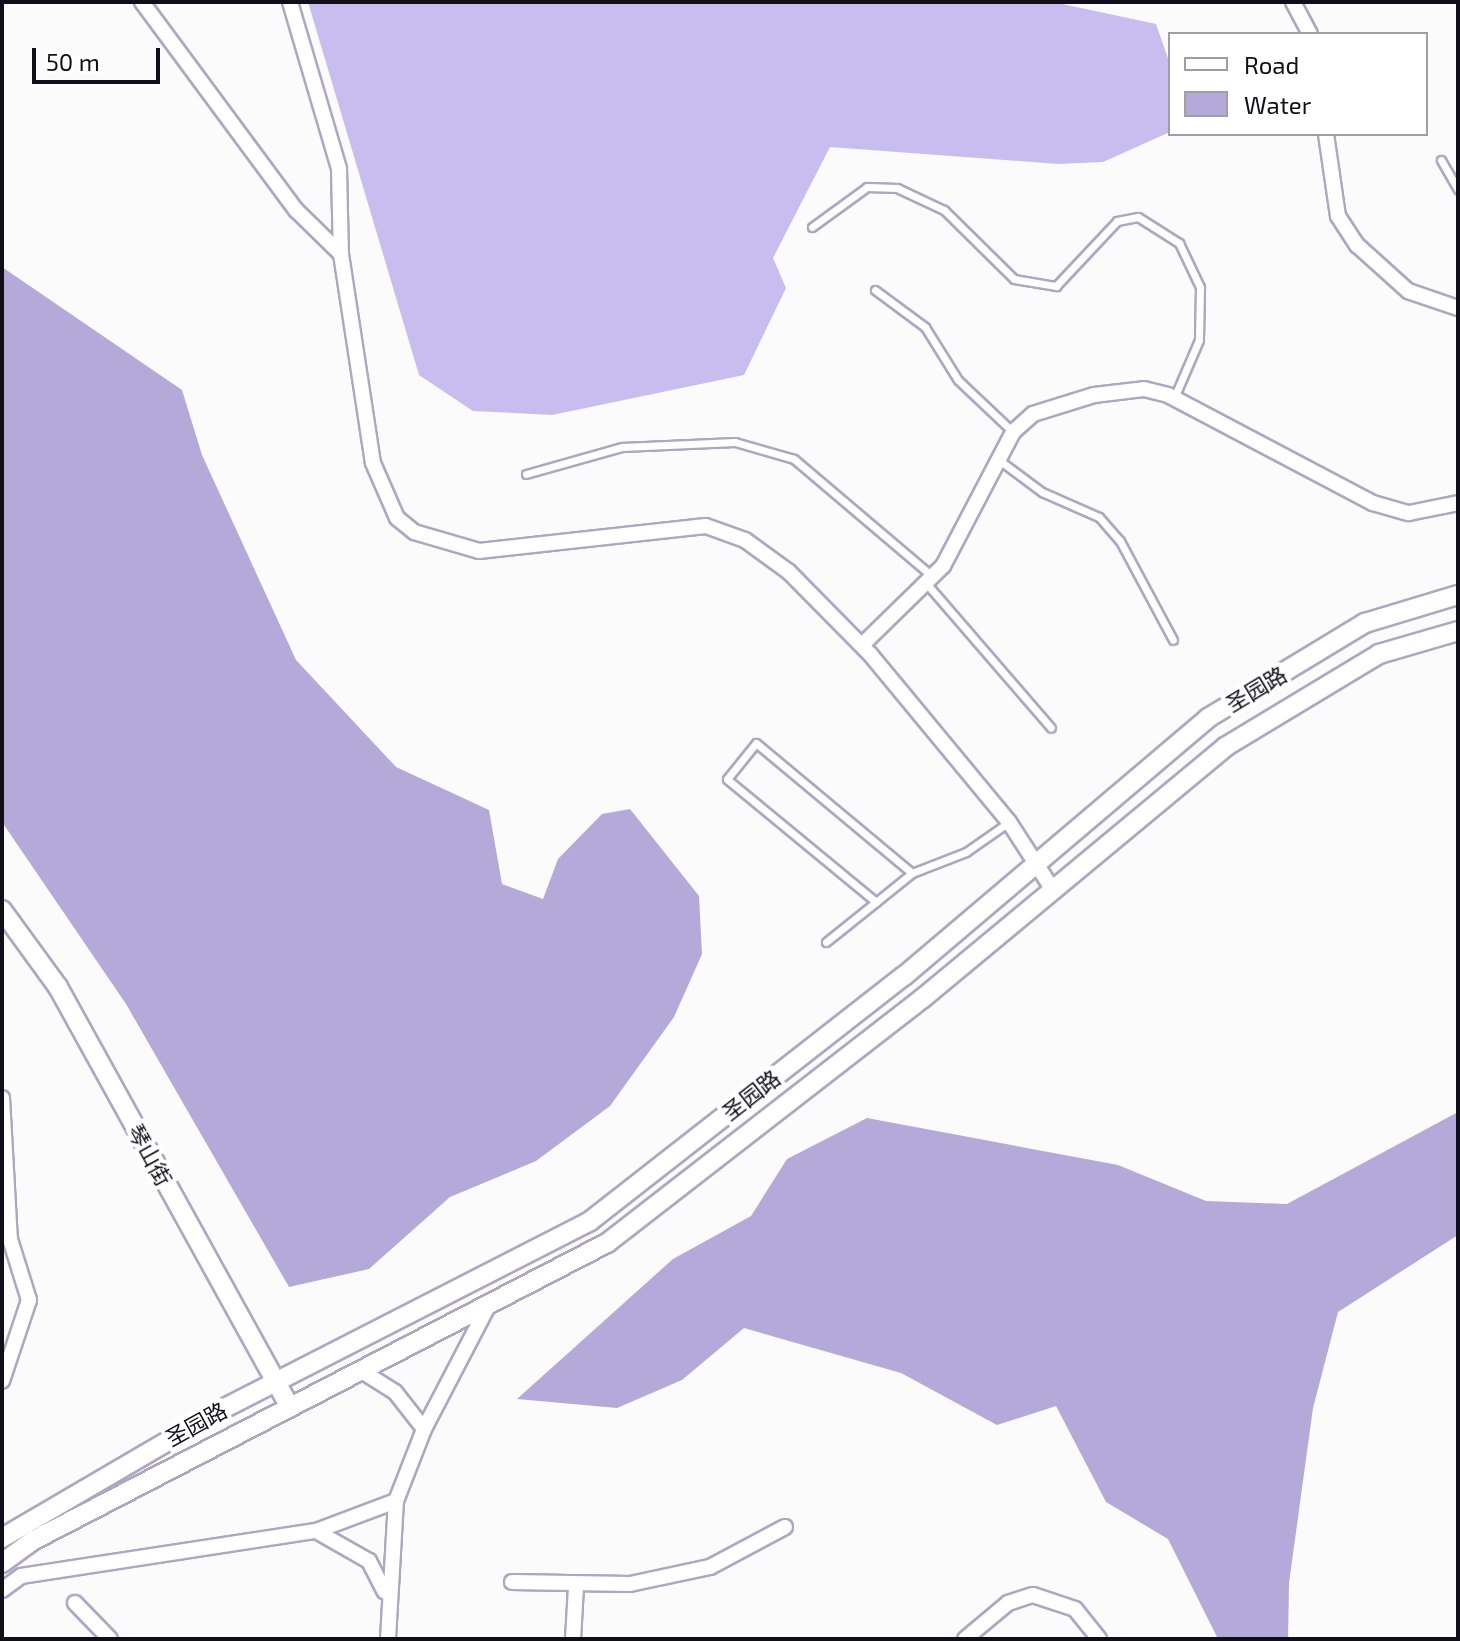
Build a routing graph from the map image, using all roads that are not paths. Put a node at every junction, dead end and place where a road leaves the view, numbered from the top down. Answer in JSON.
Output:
{"nodes":[{"id":1,"x":142,"y":2,"type":"edge"},
{"id":2,"x":290,"y":2,"type":"edge"},
{"id":3,"x":1293,"y":2,"type":"edge"},
{"id":4,"x":1309,"y":32,"type":"edge"},
{"id":5,"x":1326,"y":136,"type":"edge"},
{"id":6,"x":1441,"y":160,"type":"dead end"},
{"id":7,"x":1458,"y":189,"type":"edge"},
{"id":8,"x":812,"y":227,"type":"dead end"},
{"id":9,"x":341,"y":254,"type":"junction"},
{"id":10,"x":875,"y":290,"type":"dead end"},
{"id":11,"x":1458,"y":308,"type":"edge"},
{"id":12,"x":1174,"y":398,"type":"junction"},
{"id":13,"x":1013,"y":432,"type":"junction"},
{"id":14,"x":999,"y":460,"type":"junction"},
{"id":15,"x":526,"y":474,"type":"dead end"},
{"id":16,"x":1458,"y":503,"type":"edge"},
{"id":17,"x":929,"y":580,"type":"junction"},
{"id":18,"x":1458,"y":595,"type":"edge"},
{"id":19,"x":1458,"y":631,"type":"edge"},
{"id":20,"x":1173,"y":640,"type":"dead end"},
{"id":21,"x":862,"y":645,"type":"junction"},
{"id":22,"x":1051,"y":728,"type":"dead end"},
{"id":23,"x":1009,"y":822,"type":"junction"},
{"id":24,"x":1035,"y":865,"type":"junction"},
{"id":25,"x":912,"y":873,"type":"junction"},
{"id":26,"x":1053,"y":890,"type":"junction"},
{"id":27,"x":876,"y":902,"type":"junction"},
{"id":28,"x":2,"y":910,"type":"edge"},
{"id":29,"x":826,"y":942,"type":"dead end"},
{"id":30,"x":2,"y":1098,"type":"edge"},
{"id":31,"x":489,"y":1304,"type":"junction"},
{"id":32,"x":360,"y":1370,"type":"junction"},
{"id":33,"x":2,"y":1381,"type":"edge"},
{"id":34,"x":274,"y":1382,"type":"junction"},
{"id":35,"x":289,"y":1406,"type":"junction"},
{"id":36,"x":424,"y":1429,"type":"junction"},
{"id":37,"x":396,"y":1501,"type":"junction"},
{"id":38,"x":785,"y":1527,"type":"dead end"},
{"id":39,"x":316,"y":1531,"type":"junction"},
{"id":40,"x":2,"y":1538,"type":"edge"},
{"id":41,"x":2,"y":1563,"type":"edge"},
{"id":42,"x":512,"y":1582,"type":"dead end"},
{"id":43,"x":576,"y":1587,"type":"junction"},
{"id":44,"x":2,"y":1590,"type":"edge"},
{"id":45,"x":385,"y":1595,"type":"junction"},
{"id":46,"x":75,"y":1603,"type":"dead end"},
{"id":47,"x":110,"y":1639,"type":"edge"},
{"id":48,"x":388,"y":1639,"type":"edge"},
{"id":49,"x":573,"y":1639,"type":"edge"},
{"id":50,"x":965,"y":1639,"type":"edge"},
{"id":51,"x":1099,"y":1639,"type":"edge"}],
"edges":[{"from":1,"to":9,"type":"street"},
{"from":2,"to":9,"type":"street"},
{"from":3,"to":4,"type":"street"},
{"from":5,"to":11,"type":"street"},
{"from":6,"to":7,"type":"lane"},
{"from":8,"to":12,"type":"lane"},
{"from":9,"to":21,"type":"street"},
{"from":10,"to":13,"type":"lane"},
{"from":12,"to":13,"type":"street"},
{"from":12,"to":16,"type":"street"},
{"from":13,"to":14,"type":"street"},
{"from":14,"to":17,"type":"street"},
{"from":14,"to":20,"type":"lane"},
{"from":15,"to":17,"type":"lane"},
{"from":17,"to":21,"type":"street"},
{"from":17,"to":22,"type":"lane"},
{"from":18,"to":24,"type":"street","name":"圣园路"},
{"from":19,"to":26,"type":"street","name":"圣园路"},
{"from":21,"to":23,"type":"street"},
{"from":23,"to":24,"type":"street"},
{"from":23,"to":25,"type":"lane"},
{"from":24,"to":26,"type":"street"},
{"from":24,"to":34,"type":"street","name":"圣园路"},
{"from":25,"to":27,"type":"lane"},
{"from":25,"to":27,"type":"lane"},
{"from":26,"to":31,"type":"street","name":"圣园路"},
{"from":27,"to":29,"type":"lane"},
{"from":28,"to":34,"type":"street","name":"琴山街"},
{"from":30,"to":33,"type":"street"},
{"from":31,"to":32,"type":"street","name":"圣园路"},
{"from":31,"to":36,"type":"street"},
{"from":32,"to":35,"type":"street","name":"圣园路"},
{"from":32,"to":36,"type":"street"},
{"from":34,"to":35,"type":"street","name":"琴山街"},
{"from":34,"to":40,"type":"street","name":"圣园路"},
{"from":35,"to":41,"type":"street","name":"圣园路"},
{"from":36,"to":37,"type":"street"},
{"from":37,"to":39,"type":"street"},
{"from":37,"to":45,"type":"street"},
{"from":38,"to":43,"type":"street"},
{"from":39,"to":44,"type":"street"},
{"from":39,"to":45,"type":"street"},
{"from":42,"to":43,"type":"street"},
{"from":43,"to":49,"type":"street"},
{"from":45,"to":48,"type":"street"},
{"from":46,"to":47,"type":"street"},
{"from":50,"to":51,"type":"street"}]}
